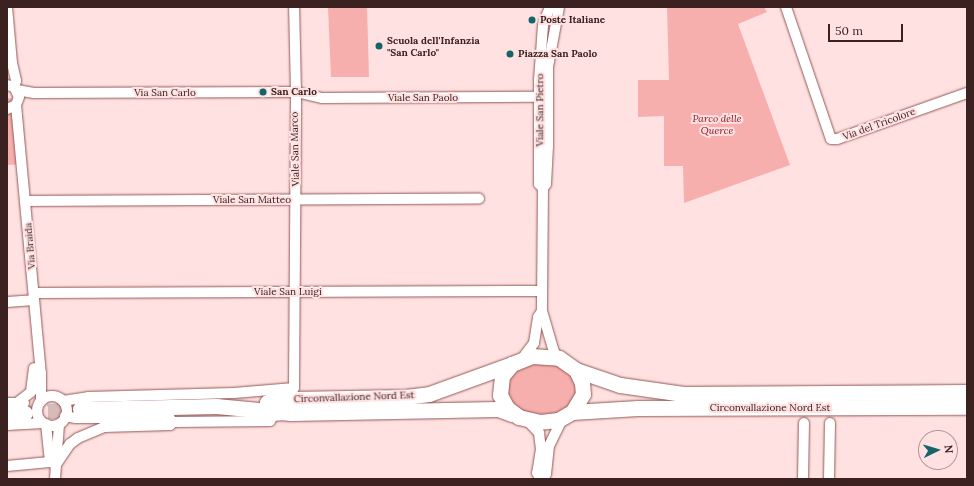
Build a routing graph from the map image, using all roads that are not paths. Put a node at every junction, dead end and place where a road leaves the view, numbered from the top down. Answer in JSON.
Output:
{"nodes":[{"id":1,"x":7,"y":7,"type":"edge"},
{"id":2,"x":294,"y":7,"type":"edge"},
{"id":3,"x":550,"y":7,"type":"edge"},
{"id":4,"x":559,"y":7,"type":"edge"},
{"id":5,"x":786,"y":7,"type":"edge"},
{"id":6,"x":12,"y":63,"type":"junction"},
{"id":7,"x":7,"y":73,"type":"edge"},
{"id":8,"x":13,"y":88,"type":"edge"},
{"id":9,"x":548,"y":91,"type":"junction"},
{"id":10,"x":296,"y":92,"type":"junction"},
{"id":11,"x":34,"y":93,"type":"junction"},
{"id":12,"x":967,"y":93,"type":"edge"},
{"id":13,"x":539,"y":97,"type":"junction"},
{"id":14,"x":12,"y":106,"type":"edge"},
{"id":15,"x":548,"y":130,"type":"junction"},
{"id":16,"x":543,"y":188,"type":"junction"},
{"id":17,"x":296,"y":199,"type":"junction"},
{"id":18,"x":480,"y":199,"type":"dead end"},
{"id":19,"x":25,"y":201,"type":"junction"},
{"id":20,"x":542,"y":290,"type":"junction"},
{"id":21,"x":296,"y":292,"type":"junction"},
{"id":22,"x":34,"y":296,"type":"junction"},
{"id":23,"x":7,"y":302,"type":"edge"},
{"id":24,"x":542,"y":311,"type":"junction"},
{"id":25,"x":39,"y":357,"type":"junction"},
{"id":26,"x":559,"y":358,"type":"junction"},
{"id":27,"x":517,"y":362,"type":"junction"},
{"id":28,"x":576,"y":370,"type":"junction"},
{"id":29,"x":41,"y":373,"type":"junction"},
{"id":30,"x":967,"y":392,"type":"edge"},
{"id":31,"x":52,"y":396,"type":"junction"},
{"id":32,"x":292,"y":400,"type":"junction"},
{"id":33,"x":62,"y":401,"type":"junction"},
{"id":34,"x":40,"y":402,"type":"junction"},
{"id":35,"x":967,"y":407,"type":"edge"},
{"id":36,"x":14,"y":408,"type":"edge"},
{"id":37,"x":80,"y":410,"type":"tunnel mouth"},
{"id":38,"x":512,"y":414,"type":"junction"},
{"id":39,"x":567,"y":416,"type":"junction"},
{"id":40,"x":62,"y":420,"type":"junction"},
{"id":41,"x":527,"y":420,"type":"junction"},
{"id":42,"x":174,"y":422,"type":"junction"},
{"id":43,"x":804,"y":423,"type":"dead end"},
{"id":44,"x":830,"y":423,"type":"dead end"},
{"id":45,"x":44,"y":424,"type":"junction"},
{"id":46,"x":7,"y":425,"type":"edge"},
{"id":47,"x":52,"y":464,"type":"junction"},
{"id":48,"x":7,"y":466,"type":"edge"},
{"id":49,"x":541,"y":478,"type":"edge"},
{"id":50,"x":51,"y":479,"type":"edge"},
{"id":51,"x":55,"y":479,"type":"edge"},
{"id":52,"x":804,"y":479,"type":"edge"},
{"id":53,"x":829,"y":479,"type":"edge"}],
"edges":[{"from":1,"to":6,"type":"street"},
{"from":2,"to":10,"type":"street","name":"Viale San Marco"},
{"from":3,"to":13,"type":"street","name":"Viale San Pietro"},
{"from":4,"to":9,"type":"street","name":"Viale San Pietro"},
{"from":5,"to":12,"type":"street","name":"Via del Tricolore"},
{"from":6,"to":7,"type":"street"},
{"from":6,"to":8,"type":"street"},
{"from":8,"to":11,"type":"street","name":"Via San Carlo"},
{"from":8,"to":14,"type":"street","name":"Via Braida"},
{"from":9,"to":13,"type":"street"},
{"from":9,"to":15,"type":"street","name":"Viale San Pietro"},
{"from":10,"to":11,"type":"street","name":"Via San Carlo"},
{"from":10,"to":13,"type":"street","name":"Viale San Paolo"},
{"from":10,"to":17,"type":"street","name":"Viale San Marco"},
{"from":11,"to":14,"type":"street","name":"Via San Carlo"},
{"from":13,"to":15,"type":"street"},
{"from":13,"to":16,"type":"street","name":"Viale San Pietro"},
{"from":14,"to":19,"type":"street","name":"Via Braida"},
{"from":15,"to":16,"type":"street","name":"Viale San Pietro"},
{"from":16,"to":20,"type":"street","name":"Viale San Pietro"},
{"from":17,"to":18,"type":"street","name":"Viale San Matteo"},
{"from":17,"to":19,"type":"street","name":"Viale San Matteo"},
{"from":17,"to":21,"type":"street","name":"Viale San Marco"},
{"from":19,"to":22,"type":"street","name":"Via Braida"},
{"from":20,"to":21,"type":"street","name":"Viale San Luigi"},
{"from":20,"to":24,"type":"street","name":"Viale San Pietro"},
{"from":21,"to":22,"type":"street","name":"Viale San Luigi"},
{"from":21,"to":32,"type":"street","name":"Viale San Marco"},
{"from":22,"to":23,"type":"street","name":"Viale San Luigi"},
{"from":22,"to":25,"type":"street","name":"Via Braida"},
{"from":24,"to":26,"type":"street"},
{"from":24,"to":27,"type":"street"},
{"from":25,"to":29,"type":"street","name":"Via Braida"},
{"from":25,"to":36,"type":"street","name":"Via Braida"},
{"from":26,"to":27,"type":"main road"},
{"from":26,"to":28,"type":"main road"},
{"from":27,"to":32,"type":"main road","name":"Circonvallazione Nord Est"},
{"from":27,"to":38,"type":"main road"},
{"from":28,"to":30,"type":"main road","name":"Circonvallazione Nord Est"},
{"from":28,"to":39,"type":"main road"},
{"from":29,"to":31,"type":"street","name":"Via Braida"},
{"from":29,"to":34,"type":"street","name":"Via Braida"},
{"from":31,"to":33,"type":"street"},
{"from":31,"to":34,"type":"street"},
{"from":32,"to":33,"type":"street"},
{"from":32,"to":37,"type":"main road","name":"Circonvallazione Nord Est"},
{"from":32,"to":38,"type":"main road","name":"Circonvallazione Nord Est"},
{"from":32,"to":42,"type":"street"},
{"from":33,"to":40,"type":"street","name":"Via Braida"},
{"from":34,"to":36,"type":"street"},
{"from":34,"to":45,"type":"street","name":"Via Braida"},
{"from":35,"to":39,"type":"main road","name":"Circonvallazione Nord Est"},
{"from":38,"to":41,"type":"main road"},
{"from":39,"to":41,"type":"main road"},
{"from":39,"to":49,"type":"street"},
{"from":40,"to":42,"type":"street"},
{"from":40,"to":45,"type":"street"},
{"from":40,"to":47,"type":"street","name":"Via Braida"},
{"from":41,"to":49,"type":"street"},
{"from":42,"to":47,"type":"street"},
{"from":43,"to":52,"type":"street"},
{"from":44,"to":53,"type":"street"},
{"from":45,"to":46,"type":"street"},
{"from":45,"to":47,"type":"street","name":"Via Braida"},
{"from":47,"to":48,"type":"street"},
{"from":47,"to":50,"type":"street","name":"Via Braida"},
{"from":47,"to":51,"type":"street","name":"Via Braida"}]}
